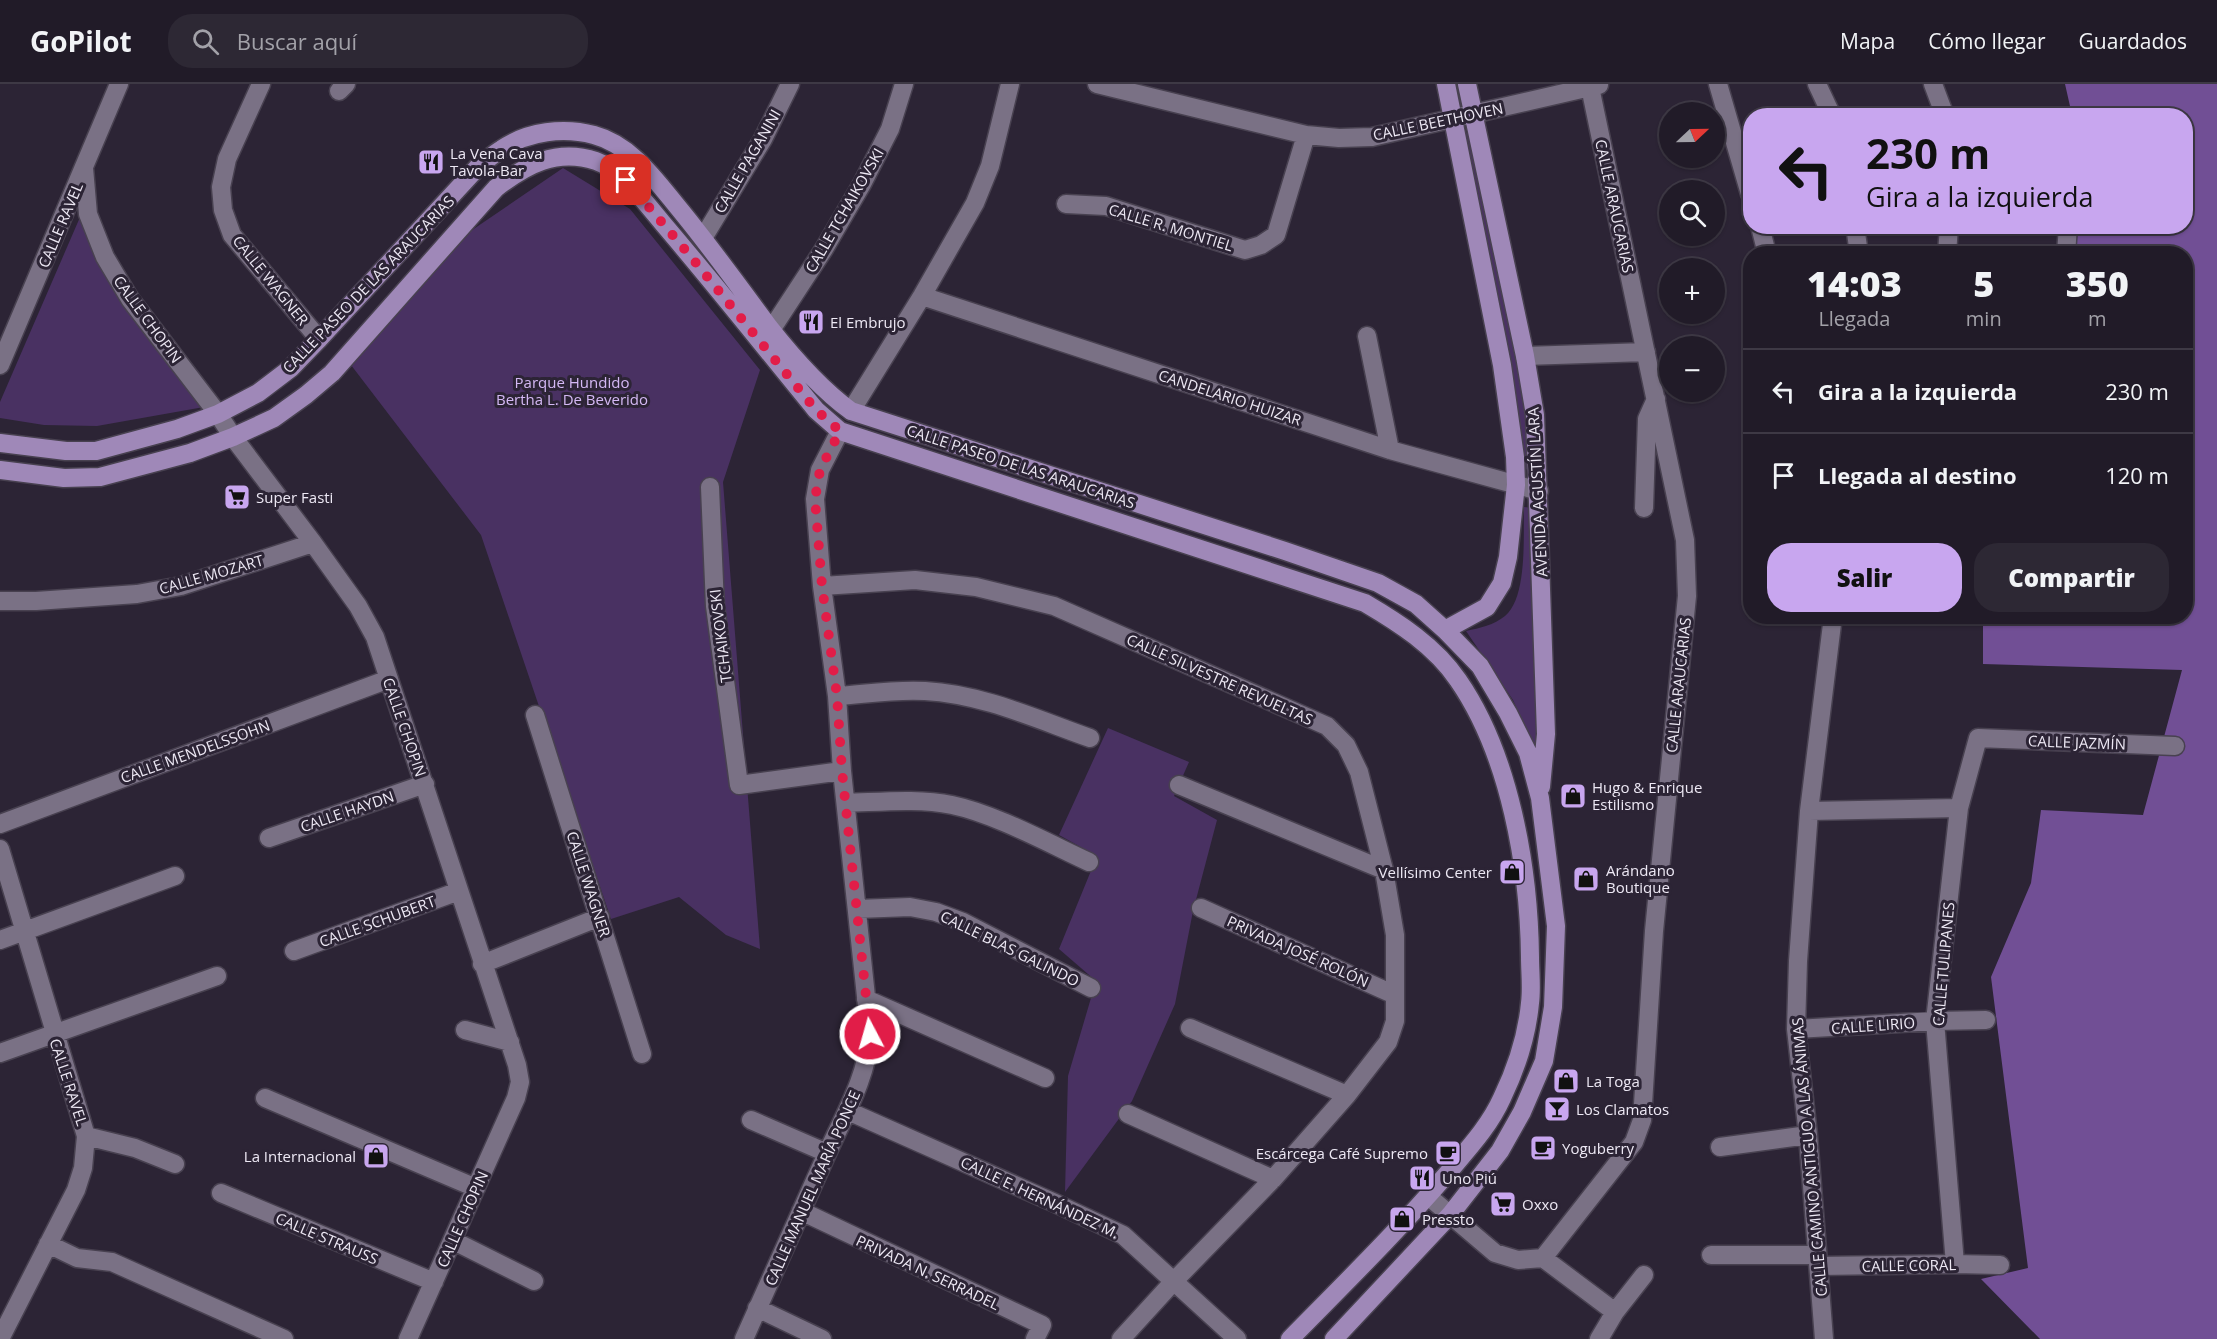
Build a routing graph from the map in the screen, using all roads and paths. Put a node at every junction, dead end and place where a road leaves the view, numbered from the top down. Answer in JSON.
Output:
{"nodes":[{"id":1,"x":119,"y":84,"type":"edge"},
{"id":2,"x":261,"y":84,"type":"edge"},
{"id":3,"x":790,"y":84,"type":"edge"},
{"id":4,"x":904,"y":84,"type":"edge"},
{"id":5,"x":1010,"y":84,"type":"edge"},
{"id":6,"x":1097,"y":84,"type":"edge"},
{"id":7,"x":1446,"y":84,"type":"edge"},
{"id":8,"x":1467,"y":84,"type":"edge"},
{"id":9,"x":1718,"y":84,"type":"edge"},
{"id":10,"x":1817,"y":84,"type":"edge"},
{"id":11,"x":1932,"y":84,"type":"edge"},
{"id":12,"x":1596,"y":86,"type":"edge"},
{"id":13,"x":1828,"y":108,"type":"edge"},
{"id":14,"x":1942,"y":108,"type":"edge"},
{"id":15,"x":1475,"y":113,"type":"junction"},
{"id":16,"x":1454,"y":118,"type":"junction"},
{"id":17,"x":1306,"y":135,"type":"junction"},
{"id":18,"x":84,"y":168,"type":"junction"},
{"id":19,"x":1743,"y":170,"type":"edge"},
{"id":20,"x":1066,"y":204,"type":"dead end"},
{"id":21,"x":703,"y":238,"type":"junction"},
{"id":22,"x":922,"y":296,"type":"junction"},
{"id":23,"x":771,"y":330,"type":"junction"},
{"id":24,"x":1367,"y":336,"type":"dead end"},
{"id":25,"x":319,"y":339,"type":"junction"},
{"id":26,"x":1646,"y":352,"type":"junction"},
{"id":27,"x":1525,"y":356,"type":"junction"},
{"id":28,"x":0,"y":365,"type":"edge"},
{"id":29,"x":1656,"y":399,"type":"junction"},
{"id":30,"x":851,"y":411,"type":"junction"},
{"id":31,"x":218,"y":414,"type":"junction"},
{"id":32,"x":840,"y":431,"type":"junction"},
{"id":33,"x":233,"y":437,"type":"junction"},
{"id":34,"x":0,"y":443,"type":"edge"},
{"id":35,"x":1390,"y":450,"type":"junction"},
{"id":36,"x":0,"y":470,"type":"edge"},
{"id":37,"x":1516,"y":485,"type":"junction"},
{"id":38,"x":710,"y":487,"type":"dead end"},
{"id":39,"x":1539,"y":491,"type":"junction"},
{"id":40,"x":1644,"y":508,"type":"dead end"},
{"id":41,"x":313,"y":543,"type":"junction"},
{"id":42,"x":1285,"y":550,"type":"junction"},
{"id":43,"x":1277,"y":573,"type":"junction"},
{"id":44,"x":822,"y":586,"type":"junction"},
{"id":45,"x":0,"y":601,"type":"edge"},
{"id":46,"x":1832,"y":624,"type":"edge"},
{"id":47,"x":1445,"y":630,"type":"junction"},
{"id":48,"x":389,"y":679,"type":"junction"},
{"id":49,"x":837,"y":696,"type":"junction"},
{"id":50,"x":535,"y":715,"type":"dead end"},
{"id":51,"x":1090,"y":738,"type":"dead end"},
{"id":52,"x":1978,"y":738,"type":"joint"},
{"id":53,"x":2175,"y":746,"type":"dead end"},
{"id":54,"x":842,"y":771,"type":"junction"},
{"id":55,"x":424,"y":784,"type":"junction"},
{"id":56,"x":1179,"y":785,"type":"dead end"},
{"id":57,"x":1540,"y":798,"type":"junction"},
{"id":58,"x":846,"y":803,"type":"junction"},
{"id":59,"x":1959,"y":808,"type":"junction"},
{"id":60,"x":1809,"y":811,"type":"junction"},
{"id":61,"x":0,"y":824,"type":"edge"},
{"id":62,"x":269,"y":838,"type":"dead end"},
{"id":63,"x":0,"y":849,"type":"edge"},
{"id":64,"x":1089,"y":862,"type":"dead end"},
{"id":65,"x":1384,"y":870,"type":"junction"},
{"id":66,"x":175,"y":876,"type":"dead end"},
{"id":67,"x":459,"y":891,"type":"junction"},
{"id":68,"x":1201,"y":908,"type":"dead end"},
{"id":69,"x":857,"y":909,"type":"junction"},
{"id":70,"x":600,"y":917,"type":"junction"},
{"id":71,"x":25,"y":931,"type":"junction"},
{"id":72,"x":0,"y":940,"type":"edge"},
{"id":73,"x":294,"y":951,"type":"dead end"},
{"id":74,"x":482,"y":963,"type":"junction"},
{"id":75,"x":217,"y":976,"type":"dead end"},
{"id":76,"x":1091,"y":988,"type":"dead end"},
{"id":77,"x":1395,"y":995,"type":"junction"},
{"id":78,"x":866,"y":999,"type":"junction"},
{"id":79,"x":1986,"y":1020,"type":"dead end"},
{"id":80,"x":1935,"y":1021,"type":"junction"},
{"id":81,"x":1190,"y":1028,"type":"dead end"},
{"id":82,"x":1796,"y":1029,"type":"junction"},
{"id":83,"x":465,"y":1030,"type":"dead end"},
{"id":84,"x":54,"y":1035,"type":"junction"},
{"id":85,"x":510,"y":1042,"type":"junction"},
{"id":86,"x":0,"y":1053,"type":"edge"},
{"id":87,"x":642,"y":1054,"type":"dead end"},
{"id":88,"x":1045,"y":1078,"type":"dead end"},
{"id":89,"x":1347,"y":1095,"type":"junction"},
{"id":90,"x":265,"y":1098,"type":"dead end"},
{"id":91,"x":848,"y":1111,"type":"junction"},
{"id":92,"x":1128,"y":1114,"type":"dead end"},
{"id":93,"x":751,"y":1119,"type":"dead end"},
{"id":94,"x":86,"y":1136,"type":"junction"},
{"id":95,"x":1808,"y":1136,"type":"junction"},
{"id":96,"x":1720,"y":1147,"type":"dead end"},
{"id":97,"x":827,"y":1153,"type":"junction"},
{"id":98,"x":175,"y":1164,"type":"dead end"},
{"id":99,"x":1273,"y":1179,"type":"junction"},
{"id":100,"x":476,"y":1188,"type":"junction"},
{"id":101,"x":221,"y":1193,"type":"dead end"},
{"id":102,"x":1428,"y":1196,"type":"junction"},
{"id":103,"x":801,"y":1211,"type":"junction"},
{"id":104,"x":1450,"y":1215,"type":"junction"},
{"id":105,"x":454,"y":1241,"type":"junction"},
{"id":106,"x":48,"y":1244,"type":"junction"},
{"id":107,"x":1711,"y":1255,"type":"dead end"},
{"id":108,"x":1543,"y":1258,"type":"junction"},
{"id":109,"x":1818,"y":1261,"type":"junction"},
{"id":110,"x":1955,"y":1264,"type":"junction"},
{"id":111,"x":2000,"y":1265,"type":"dead end"},
{"id":112,"x":1644,"y":1275,"type":"dead end"},
{"id":113,"x":534,"y":1281,"type":"dead end"},
{"id":114,"x":1174,"y":1281,"type":"junction"},
{"id":115,"x":434,"y":1282,"type":"junction"},
{"id":116,"x":757,"y":1308,"type":"junction"},
{"id":117,"x":1615,"y":1312,"type":"junction"},
{"id":118,"x":0,"y":1339,"type":"edge"},
{"id":119,"x":284,"y":1339,"type":"edge"},
{"id":120,"x":408,"y":1339,"type":"edge"},
{"id":121,"x":744,"y":1339,"type":"edge"},
{"id":122,"x":822,"y":1339,"type":"edge"},
{"id":123,"x":1035,"y":1339,"type":"edge"},
{"id":124,"x":1121,"y":1339,"type":"edge"},
{"id":125,"x":1237,"y":1339,"type":"edge"},
{"id":126,"x":1290,"y":1339,"type":"edge"},
{"id":127,"x":1334,"y":1339,"type":"edge"},
{"id":128,"x":1599,"y":1339,"type":"edge"},
{"id":129,"x":1824,"y":1339,"type":"edge"}],
"edges":[{"from":1,"to":18,"type":"street","name":"CALLE RAVEL"},
{"from":2,"to":25,"type":"street","name":"CALLE WAGNER"},
{"from":3,"to":21,"type":"street","name":"CALLE PAGANINI"},
{"from":4,"to":23,"type":"street","name":"CALLE TCHAIKOVSKI"},
{"from":5,"to":22,"type":"street"},
{"from":6,"to":17,"type":"street","name":"CALLE BEETHOVEN"},
{"from":7,"to":16,"type":"main road","name":"AVENIDA AGUSTÍN LARA"},
{"from":8,"to":15,"type":"main road","name":"AVENIDA AGUSTÍN LARA"},
{"from":9,"to":19,"type":"street"},
{"from":10,"to":13,"type":"street"},
{"from":11,"to":14,"type":"street"},
{"from":12,"to":15,"type":"street","name":"CALLE BEETHOVEN"},
{"from":12,"to":26,"type":"street","name":"CALLE ARAUCARIAS"},
{"from":15,"to":16,"type":"street","name":"CALLE BEETHOVEN"},
{"from":15,"to":27,"type":"main road","name":"AVENIDA AGUSTÍN LARA"},
{"from":16,"to":17,"type":"street","name":"CALLE BEETHOVEN"},
{"from":16,"to":37,"type":"main road","name":"AVENIDA AGUSTÍN LARA"},
{"from":17,"to":20,"type":"street","name":"CALLE R. MONTIEL"},
{"from":18,"to":28,"type":"street","name":"CALLE RAVEL"},
{"from":18,"to":31,"type":"street","name":"CALLE CHOPIN"},
{"from":21,"to":23,"type":"main road","name":"CALLE PASEO DE LAS ARAUCARIAS"},
{"from":21,"to":25,"type":"main road","name":"CALLE PASEO DE LAS ARAUCARIAS"},
{"from":22,"to":30,"type":"street"},
{"from":22,"to":35,"type":"street","name":"CANDELARIO HUIZAR"},
{"from":23,"to":30,"type":"main road","name":"CALLE PASEO DE LAS ARAUCARIAS"},
{"from":24,"to":35,"type":"street"},
{"from":25,"to":31,"type":"main road","name":"CALLE PASEO DE LAS ARAUCARIAS"},
{"from":26,"to":27,"type":"street"},
{"from":26,"to":29,"type":"street","name":"CALLE ARAUCARIAS"},
{"from":27,"to":39,"type":"main road","name":"AVENIDA AGUSTÍN LARA"},
{"from":29,"to":40,"type":"street"},
{"from":29,"to":108,"type":"street","name":"CALLE ARAUCARIAS"},
{"from":30,"to":42,"type":"main road","name":"CALLE PASEO DE LAS ARAUCARIAS"},
{"from":31,"to":33,"type":"street","name":"CALLE CHOPIN"},
{"from":31,"to":34,"type":"main road","name":"CALLE PASEO DE LAS ARAUCARIAS"},
{"from":32,"to":33,"type":"main road","name":"CALLE PASEO DE LAS ARAUCARIAS"},
{"from":32,"to":43,"type":"main road","name":"CALLE PASEO DE LAS ARAUCARIAS"},
{"from":32,"to":44,"type":"street","name":"CALLE MANUEL MARÍA PONCE"},
{"from":33,"to":36,"type":"main road","name":"CALLE PASEO DE LAS ARAUCARIAS"},
{"from":33,"to":41,"type":"street","name":"CALLE CHOPIN"},
{"from":35,"to":37,"type":"street","name":"CANDELARIO HUIZAR"},
{"from":37,"to":39,"type":"street","name":"CANDELARIO HUIZAR"},
{"from":37,"to":47,"type":"main road","name":"AVENIDA AGUSTÍN LARA"},
{"from":38,"to":54,"type":"street","name":"TCHAIKOVSKI"},
{"from":39,"to":57,"type":"main road","name":"AVENIDA AGUSTÍN LARA"},
{"from":41,"to":45,"type":"street","name":"CALLE MOZART"},
{"from":41,"to":48,"type":"street","name":"CALLE CHOPIN"},
{"from":42,"to":43,"type":"main road"},
{"from":42,"to":47,"type":"main road","name":"CALLE PASEO DE LAS ARAUCARIAS"},
{"from":43,"to":102,"type":"main road","name":"CALLE PASEO DE LAS ARAUCARIAS"},
{"from":44,"to":49,"type":"street","name":"CALLE MANUEL MARÍA PONCE"},
{"from":44,"to":65,"type":"street","name":"CALLE SILVESTRE REVUELTAS"},
{"from":46,"to":60,"type":"street","name":"CALLE CAMINO ANTIGUO A LAS ÁNIMAS"},
{"from":47,"to":57,"type":"main road","name":"CALLE PASEO DE LAS ARAUCARIAS"},
{"from":48,"to":55,"type":"street","name":"CALLE CHOPIN"},
{"from":48,"to":61,"type":"street","name":"CALLE MENDELSSOHN"},
{"from":49,"to":51,"type":"street"},
{"from":49,"to":54,"type":"street","name":"CALLE MANUEL MARÍA PONCE"},
{"from":50,"to":70,"type":"street","name":"CALLE WAGNER"},
{"from":52,"to":53,"type":"street","name":"CALLE JAZMÍN"},
{"from":52,"to":59,"type":"street","name":"CALLE TULIPANES"},
{"from":54,"to":58,"type":"street","name":"CALLE MANUEL MARÍA PONCE"},
{"from":55,"to":62,"type":"street","name":"CALLE HAYDN"},
{"from":55,"to":67,"type":"street","name":"CALLE CHOPIN"},
{"from":56,"to":65,"type":"street"},
{"from":57,"to":104,"type":"main road","name":"CALLE PASEO DE LAS ARAUCARIAS"},
{"from":58,"to":64,"type":"street"},
{"from":58,"to":69,"type":"street","name":"CALLE MANUEL MARÍA PONCE"},
{"from":59,"to":60,"type":"street"},
{"from":59,"to":80,"type":"street","name":"CALLE TULIPANES"},
{"from":60,"to":82,"type":"street","name":"CALLE CAMINO ANTIGUO A LAS ÁNIMAS"},
{"from":63,"to":71,"type":"street","name":"CALLE RAVEL"},
{"from":65,"to":77,"type":"street","name":"CALLE SILVESTRE REVUELTAS"},
{"from":66,"to":71,"type":"street"},
{"from":67,"to":73,"type":"street","name":"CALLE SCHUBERT"},
{"from":67,"to":74,"type":"street","name":"CALLE CHOPIN"},
{"from":68,"to":77,"type":"street","name":"PRIVADA JOSÉ ROLÓN"},
{"from":69,"to":76,"type":"street","name":"CALLE BLAS GALINDO"},
{"from":69,"to":78,"type":"street","name":"CALLE MANUEL MARÍA PONCE"},
{"from":70,"to":74,"type":"street"},
{"from":70,"to":87,"type":"street","name":"CALLE WAGNER"},
{"from":71,"to":72,"type":"street"},
{"from":71,"to":84,"type":"street","name":"CALLE RAVEL"},
{"from":74,"to":85,"type":"street","name":"CALLE CHOPIN"},
{"from":75,"to":84,"type":"street"},
{"from":77,"to":89,"type":"street","name":"CALLE SILVESTRE REVUELTAS"},
{"from":78,"to":88,"type":"street"},
{"from":78,"to":91,"type":"street","name":"CALLE MANUEL MARÍA PONCE"},
{"from":79,"to":80,"type":"street","name":"CALLE LIRIO"},
{"from":80,"to":82,"type":"street","name":"CALLE LIRIO"},
{"from":80,"to":110,"type":"street","name":"CALLE TULIPANES"},
{"from":81,"to":89,"type":"street"},
{"from":82,"to":95,"type":"street","name":"CALLE CAMINO ANTIGUO A LAS ÁNIMAS"},
{"from":83,"to":85,"type":"street"},
{"from":84,"to":86,"type":"street"},
{"from":84,"to":94,"type":"street","name":"CALLE RAVEL"},
{"from":85,"to":100,"type":"street","name":"CALLE CHOPIN"},
{"from":89,"to":99,"type":"street","name":"CALLE SILVESTRE REVUELTAS"},
{"from":90,"to":100,"type":"street"},
{"from":91,"to":97,"type":"street","name":"CALLE MANUEL MARÍA PONCE"},
{"from":91,"to":114,"type":"street","name":"CALLE E. HERNÁNDEZ M."},
{"from":92,"to":99,"type":"street"},
{"from":93,"to":97,"type":"street"},
{"from":94,"to":98,"type":"street"},
{"from":94,"to":106,"type":"street","name":"CALLE RAVEL"},
{"from":95,"to":96,"type":"street"},
{"from":95,"to":109,"type":"street","name":"CALLE CAMINO ANTIGUO A LAS ÁNIMAS"},
{"from":97,"to":103,"type":"street","name":"CALLE MANUEL MARÍA PONCE"},
{"from":99,"to":114,"type":"street","name":"CALLE SILVESTRE REVUELTAS"},
{"from":100,"to":105,"type":"street","name":"CALLE CHOPIN"},
{"from":101,"to":115,"type":"street","name":"CALLE STRAUSS"},
{"from":102,"to":104,"type":"street"},
{"from":102,"to":126,"type":"main road","name":"CALLE PASEO DE LAS ARAUCARIAS"},
{"from":103,"to":116,"type":"street","name":"CALLE MANUEL MARÍA PONCE"},
{"from":103,"to":123,"type":"street","name":"PRIVADA N. SERRADEL"},
{"from":104,"to":108,"type":"street"},
{"from":104,"to":127,"type":"main road","name":"CALLE PASEO DE LAS ARAUCARIAS"},
{"from":105,"to":113,"type":"street"},
{"from":105,"to":115,"type":"street","name":"CALLE CHOPIN"},
{"from":106,"to":118,"type":"street","name":"CALLE RAVEL"},
{"from":106,"to":119,"type":"street"},
{"from":107,"to":109,"type":"street","name":"CALLE CORAL"},
{"from":108,"to":117,"type":"street"},
{"from":109,"to":110,"type":"street","name":"CALLE CORAL"},
{"from":109,"to":129,"type":"street","name":"CALLE CAMINO ANTIGUO A LAS ÁNIMAS"},
{"from":110,"to":111,"type":"street","name":"CALLE CORAL"},
{"from":112,"to":117,"type":"street"},
{"from":114,"to":124,"type":"street","name":"CALLE SILVESTRE REVUELTAS"},
{"from":114,"to":125,"type":"street","name":"CALLE E. HERNÁNDEZ M."},
{"from":115,"to":120,"type":"street","name":"CALLE CHOPIN"},
{"from":116,"to":121,"type":"street","name":"CALLE MANUEL MARÍA PONCE"},
{"from":116,"to":122,"type":"street"},
{"from":117,"to":128,"type":"street"}]}
